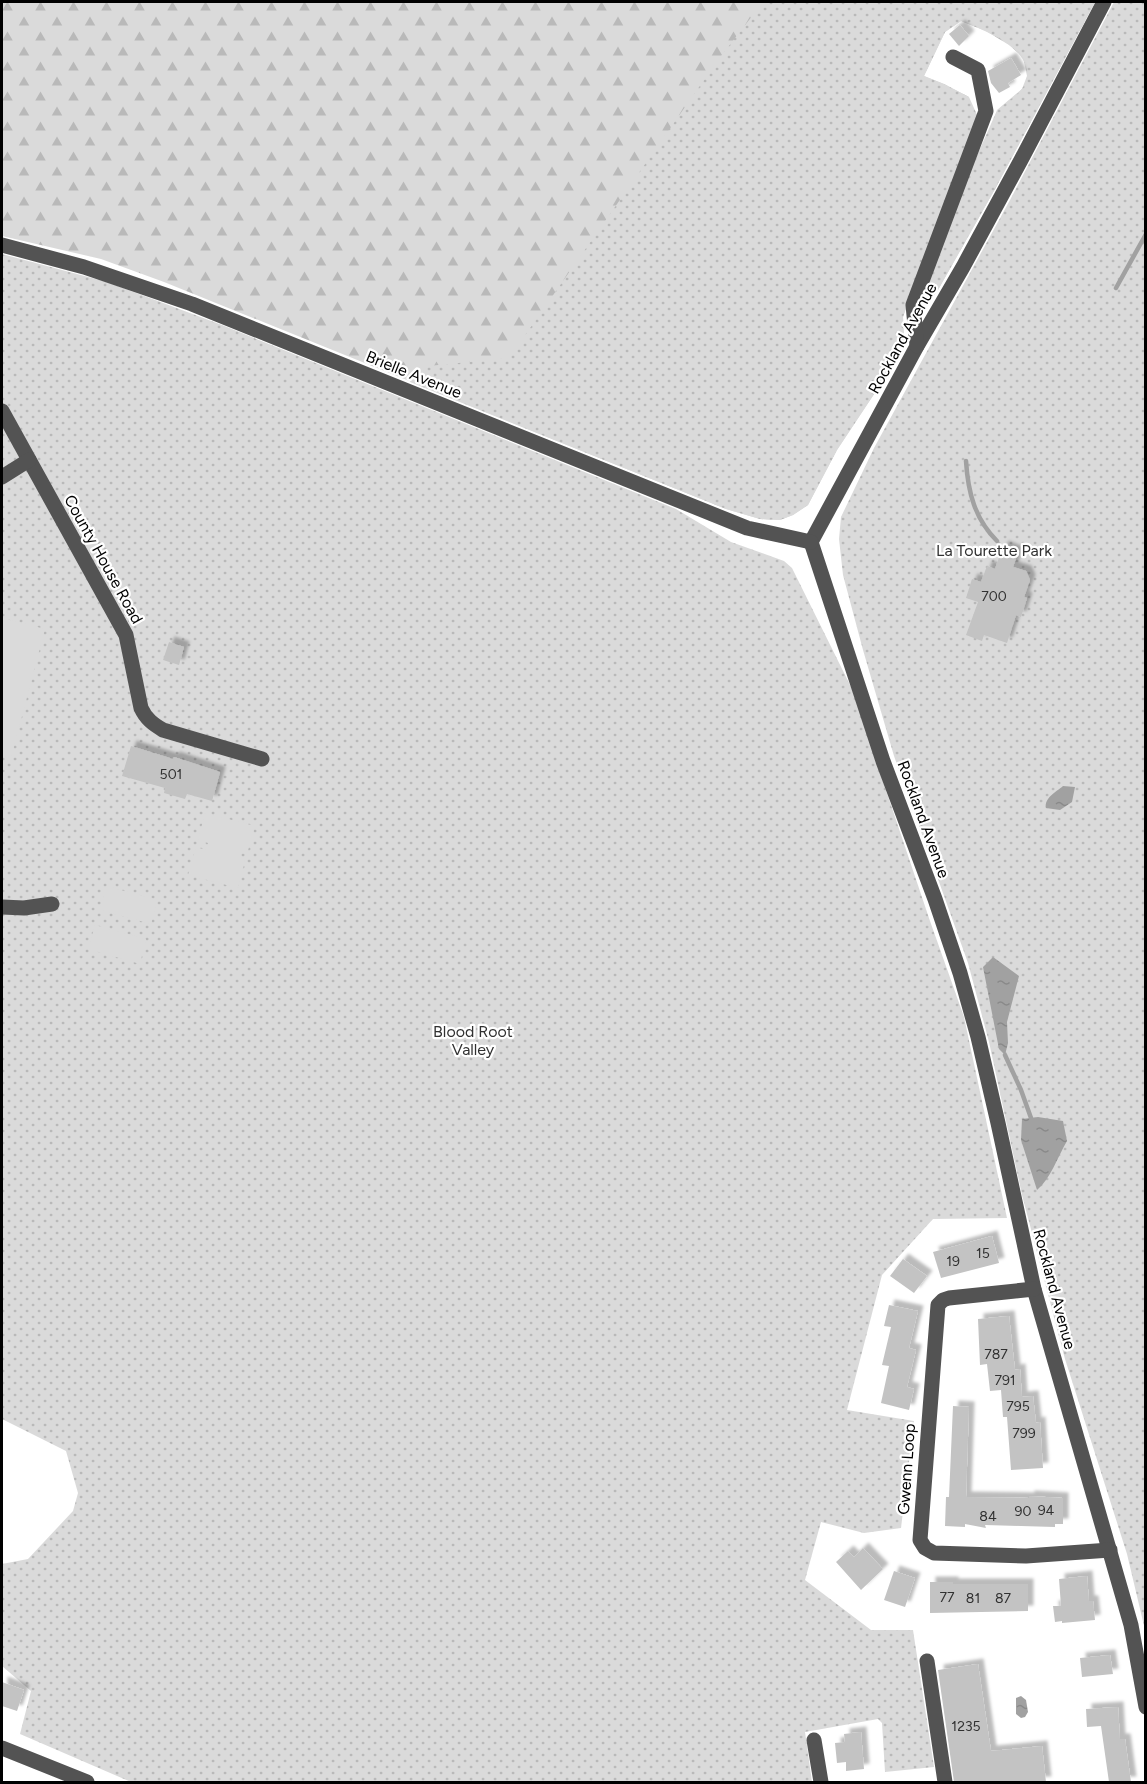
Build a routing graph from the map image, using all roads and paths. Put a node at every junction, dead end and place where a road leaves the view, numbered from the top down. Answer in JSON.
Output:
{"nodes":[{"id":1,"x":1104,"y":2,"type":"edge"},
{"id":2,"x":953,"y":57,"type":"dead end"},
{"id":3,"x":2,"y":245,"type":"edge"},
{"id":4,"x":917,"y":345,"type":"junction"},
{"id":5,"x":2,"y":411,"type":"edge"},
{"id":6,"x":29,"y":460,"type":"junction"},
{"id":7,"x":2,"y":477,"type":"edge"},
{"id":8,"x":812,"y":542,"type":"junction"},
{"id":9,"x":262,"y":759,"type":"dead end"},
{"id":10,"x":52,"y":904,"type":"dead end"},
{"id":11,"x":2,"y":907,"type":"edge"},
{"id":12,"x":1034,"y":1289,"type":"junction"},
{"id":13,"x":1110,"y":1550,"type":"junction"},
{"id":14,"x":927,"y":1661,"type":"dead end"},
{"id":15,"x":1146,"y":1707,"type":"edge"},
{"id":16,"x":814,"y":1740,"type":"dead end"},
{"id":17,"x":2,"y":1748,"type":"edge"},
{"id":18,"x":87,"y":1782,"type":"edge"},
{"id":19,"x":821,"y":1782,"type":"edge"},
{"id":20,"x":945,"y":1782,"type":"edge"}],
"edges":[{"from":1,"to":4,"type":"street","name":"Rockland Avenue"},
{"from":2,"to":4,"type":"street"},
{"from":3,"to":8,"type":"street","name":"Brielle Avenue"},
{"from":4,"to":8,"type":"street","name":"Rockland Avenue"},
{"from":5,"to":6,"type":"street","name":"County House Road"},
{"from":6,"to":7,"type":"street"},
{"from":6,"to":9,"type":"street","name":"County House Road"},
{"from":8,"to":12,"type":"street","name":"Rockland Avenue"},
{"from":10,"to":11,"type":"street"},
{"from":12,"to":13,"type":"street","name":"Rockland Avenue"},
{"from":12,"to":13,"type":"street","name":"Gwenn Loop"},
{"from":13,"to":15,"type":"street","name":"Rockland Avenue"},
{"from":14,"to":20,"type":"street"},
{"from":16,"to":19,"type":"street"},
{"from":17,"to":18,"type":"street"}]}
